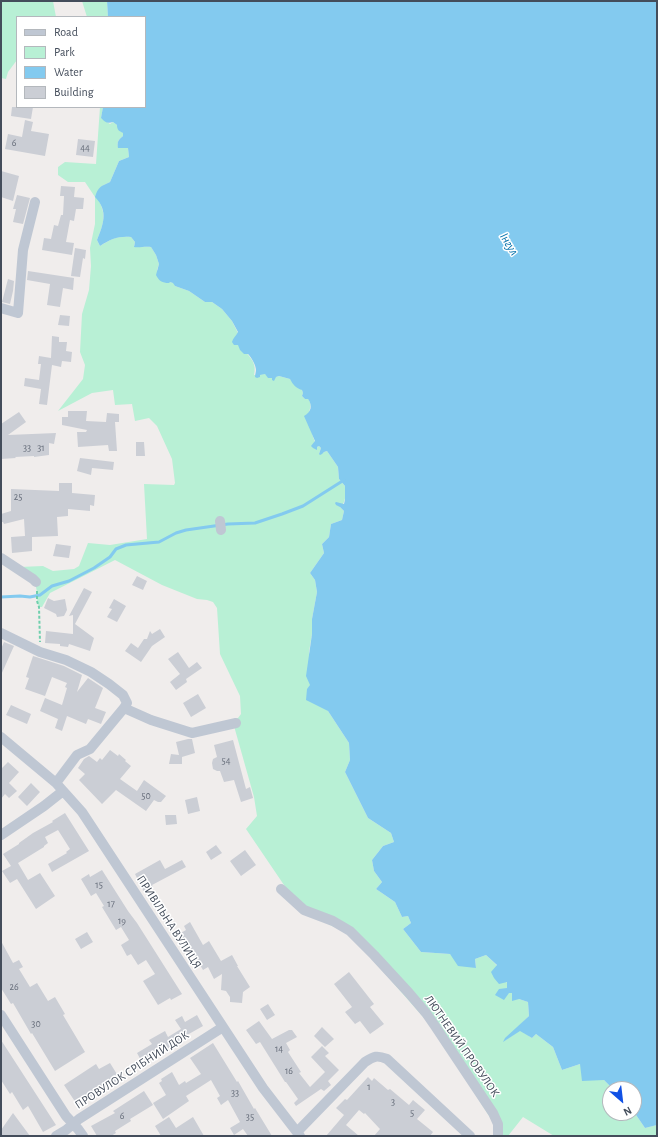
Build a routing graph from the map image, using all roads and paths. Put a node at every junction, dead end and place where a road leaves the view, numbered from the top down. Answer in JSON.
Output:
{"nodes":[{"id":1,"x":35,"y":202,"type":"dead end"},
{"id":2,"x":1,"y":308,"type":"edge"},
{"id":3,"x":1,"y":558,"type":"edge"},
{"id":4,"x":36,"y":582,"type":"dead end"},
{"id":5,"x":37,"y":594,"type":"dead end"},
{"id":6,"x":1,"y":633,"type":"edge"},
{"id":7,"x":40,"y":652,"type":"junction"},
{"id":8,"x":124,"y":708,"type":"junction"},
{"id":9,"x":236,"y":723,"type":"dead end"},
{"id":10,"x":1,"y":737,"type":"edge"},
{"id":11,"x":59,"y":787,"type":"junction"},
{"id":12,"x":1,"y":835,"type":"edge"},
{"id":13,"x":281,"y":889,"type":"dead end"},
{"id":14,"x":1,"y":1015,"type":"edge"},
{"id":15,"x":223,"y":1027,"type":"junction"},
{"id":16,"x":74,"y":1124,"type":"junction"},
{"id":17,"x":298,"y":1134,"type":"edge"},
{"id":18,"x":56,"y":1136,"type":"edge"},
{"id":19,"x":83,"y":1136,"type":"edge"},
{"id":20,"x":470,"y":1136,"type":"edge"},
{"id":21,"x":498,"y":1136,"type":"edge"}],
"edges":[{"from":1,"to":2,"type":"street"},
{"from":3,"to":4,"type":"street"},
{"from":5,"to":7,"type":"path"},
{"from":6,"to":7,"type":"street"},
{"from":7,"to":8,"type":"street"},
{"from":8,"to":9,"type":"street"},
{"from":8,"to":11,"type":"street"},
{"from":10,"to":11,"type":"street","name":"ПРИВІЛЬНА ВУЛИЦЯ"},
{"from":11,"to":12,"type":"street"},
{"from":11,"to":15,"type":"street","name":"ПРИВІЛЬНА ВУЛИЦЯ"},
{"from":13,"to":21,"type":"street","name":"ЛЮТНЕВИЙ ПРОВУЛОК"},
{"from":14,"to":16,"type":"street"},
{"from":15,"to":16,"type":"street","name":"ПРОВУЛОК СРІБНИЙ ДОК"},
{"from":15,"to":17,"type":"street","name":"ПРИВІЛЬНА ВУЛИЦЯ"},
{"from":16,"to":18,"type":"street","name":"ПРОВУЛОК СРІБНИЙ ДОК"},
{"from":16,"to":19,"type":"street"},
{"from":17,"to":20,"type":"street"}]}
